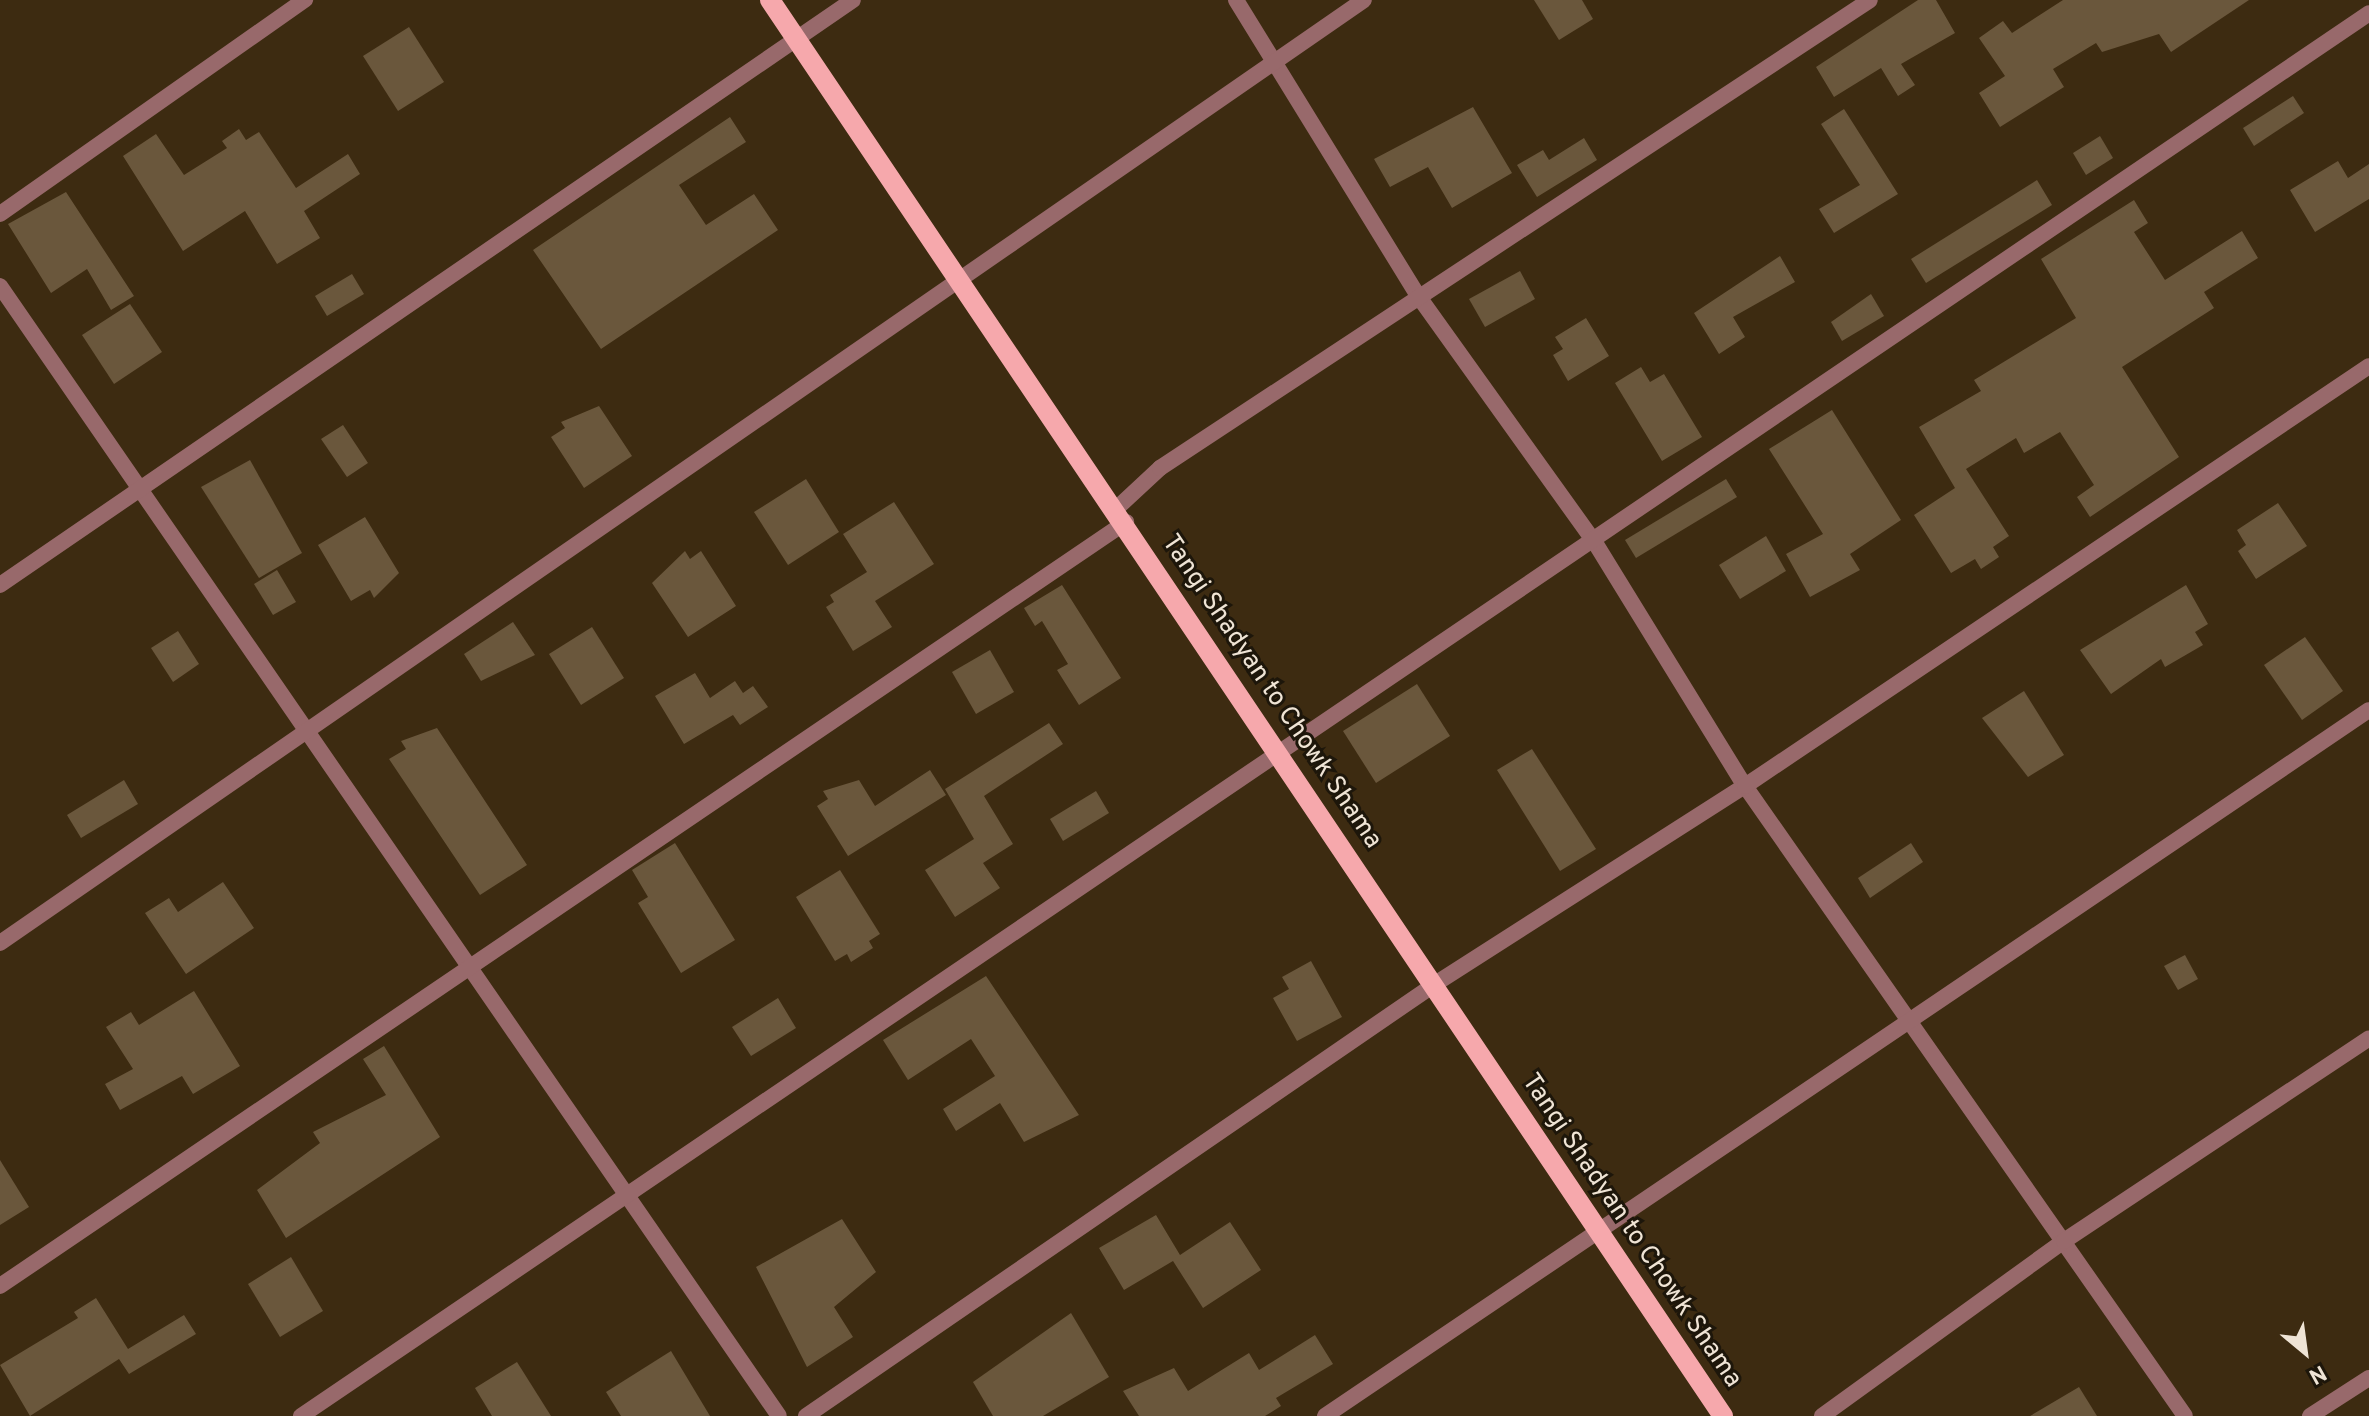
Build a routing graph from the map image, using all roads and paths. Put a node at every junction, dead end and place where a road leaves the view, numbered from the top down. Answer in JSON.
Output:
{"nodes":[{"id":1,"x":305,"y":0,"type":"edge"},
{"id":2,"x":770,"y":0,"type":"edge"},
{"id":3,"x":853,"y":0,"type":"edge"},
{"id":4,"x":1236,"y":0,"type":"edge"},
{"id":5,"x":1364,"y":0,"type":"edge"},
{"id":6,"x":1870,"y":0,"type":"edge"},
{"id":7,"x":2369,"y":13,"type":"edge"},
{"id":8,"x":796,"y":39,"type":"junction"},
{"id":9,"x":1275,"y":61,"type":"junction"},
{"id":10,"x":0,"y":214,"type":"edge"},
{"id":11,"x":962,"y":284,"type":"junction"},
{"id":12,"x":0,"y":286,"type":"edge"},
{"id":13,"x":1419,"y":297,"type":"junction"},
{"id":14,"x":2369,"y":366,"type":"edge"},
{"id":15,"x":140,"y":489,"type":"junction"},
{"id":16,"x":1121,"y":515,"type":"junction"},
{"id":17,"x":1594,"y":541,"type":"junction"},
{"id":18,"x":0,"y":585,"type":"edge"},
{"id":19,"x":2369,"y":710,"type":"edge"},
{"id":20,"x":307,"y":732,"type":"junction"},
{"id":21,"x":1277,"y":748,"type":"junction"},
{"id":22,"x":1745,"y":786,"type":"junction"},
{"id":23,"x":0,"y":943,"type":"edge"},
{"id":24,"x":470,"y":968,"type":"junction"},
{"id":25,"x":1435,"y":984,"type":"junction"},
{"id":26,"x":1909,"y":1020,"type":"junction"},
{"id":27,"x":2369,"y":1038,"type":"edge"},
{"id":28,"x":626,"y":1194,"type":"junction"},
{"id":29,"x":1598,"y":1229,"type":"junction"},
{"id":30,"x":2064,"y":1241,"type":"junction"},
{"id":31,"x":0,"y":1286,"type":"edge"},
{"id":32,"x":2369,"y":1378,"type":"edge"},
{"id":33,"x":301,"y":1416,"type":"edge"},
{"id":34,"x":779,"y":1416,"type":"edge"},
{"id":35,"x":806,"y":1416,"type":"edge"},
{"id":36,"x":1325,"y":1416,"type":"edge"},
{"id":37,"x":1723,"y":1416,"type":"edge"},
{"id":38,"x":1822,"y":1416,"type":"edge"},
{"id":39,"x":2185,"y":1416,"type":"edge"},
{"id":40,"x":2310,"y":1416,"type":"edge"}],
"edges":[{"from":1,"to":10,"type":"street"},
{"from":2,"to":8,"type":"main road","name":"Tangi Shadyan to Chowk Shama"},
{"from":3,"to":8,"type":"street"},
{"from":4,"to":9,"type":"street"},
{"from":5,"to":9,"type":"street"},
{"from":6,"to":13,"type":"street"},
{"from":7,"to":17,"type":"street"},
{"from":8,"to":11,"type":"main road","name":"Tangi Shadyan to Chowk Shama"},
{"from":8,"to":15,"type":"street"},
{"from":9,"to":11,"type":"street"},
{"from":9,"to":13,"type":"street"},
{"from":11,"to":16,"type":"main road","name":"Tangi Shadyan to Chowk Shama"},
{"from":11,"to":20,"type":"street"},
{"from":12,"to":15,"type":"street"},
{"from":13,"to":16,"type":"street"},
{"from":13,"to":17,"type":"street"},
{"from":14,"to":22,"type":"street"},
{"from":15,"to":18,"type":"street"},
{"from":15,"to":20,"type":"street"},
{"from":16,"to":21,"type":"main road","name":"Tangi Shadyan to Chowk Shama"},
{"from":16,"to":24,"type":"street"},
{"from":17,"to":21,"type":"street"},
{"from":17,"to":22,"type":"street"},
{"from":19,"to":26,"type":"street"},
{"from":20,"to":23,"type":"street"},
{"from":20,"to":24,"type":"street"},
{"from":21,"to":25,"type":"main road","name":"Tangi Shadyan to Chowk Shama"},
{"from":21,"to":28,"type":"street"},
{"from":22,"to":25,"type":"street"},
{"from":22,"to":26,"type":"street"},
{"from":24,"to":28,"type":"street"},
{"from":24,"to":31,"type":"street"},
{"from":25,"to":29,"type":"main road","name":"Tangi Shadyan to Chowk Shama"},
{"from":25,"to":35,"type":"street"},
{"from":26,"to":29,"type":"street"},
{"from":26,"to":30,"type":"street"},
{"from":27,"to":30,"type":"street"},
{"from":28,"to":33,"type":"street"},
{"from":28,"to":34,"type":"street"},
{"from":29,"to":36,"type":"street"},
{"from":29,"to":37,"type":"main road","name":"Tangi Shadyan to Chowk Shama"},
{"from":30,"to":38,"type":"street"},
{"from":30,"to":39,"type":"street"},
{"from":32,"to":40,"type":"street"}]}
